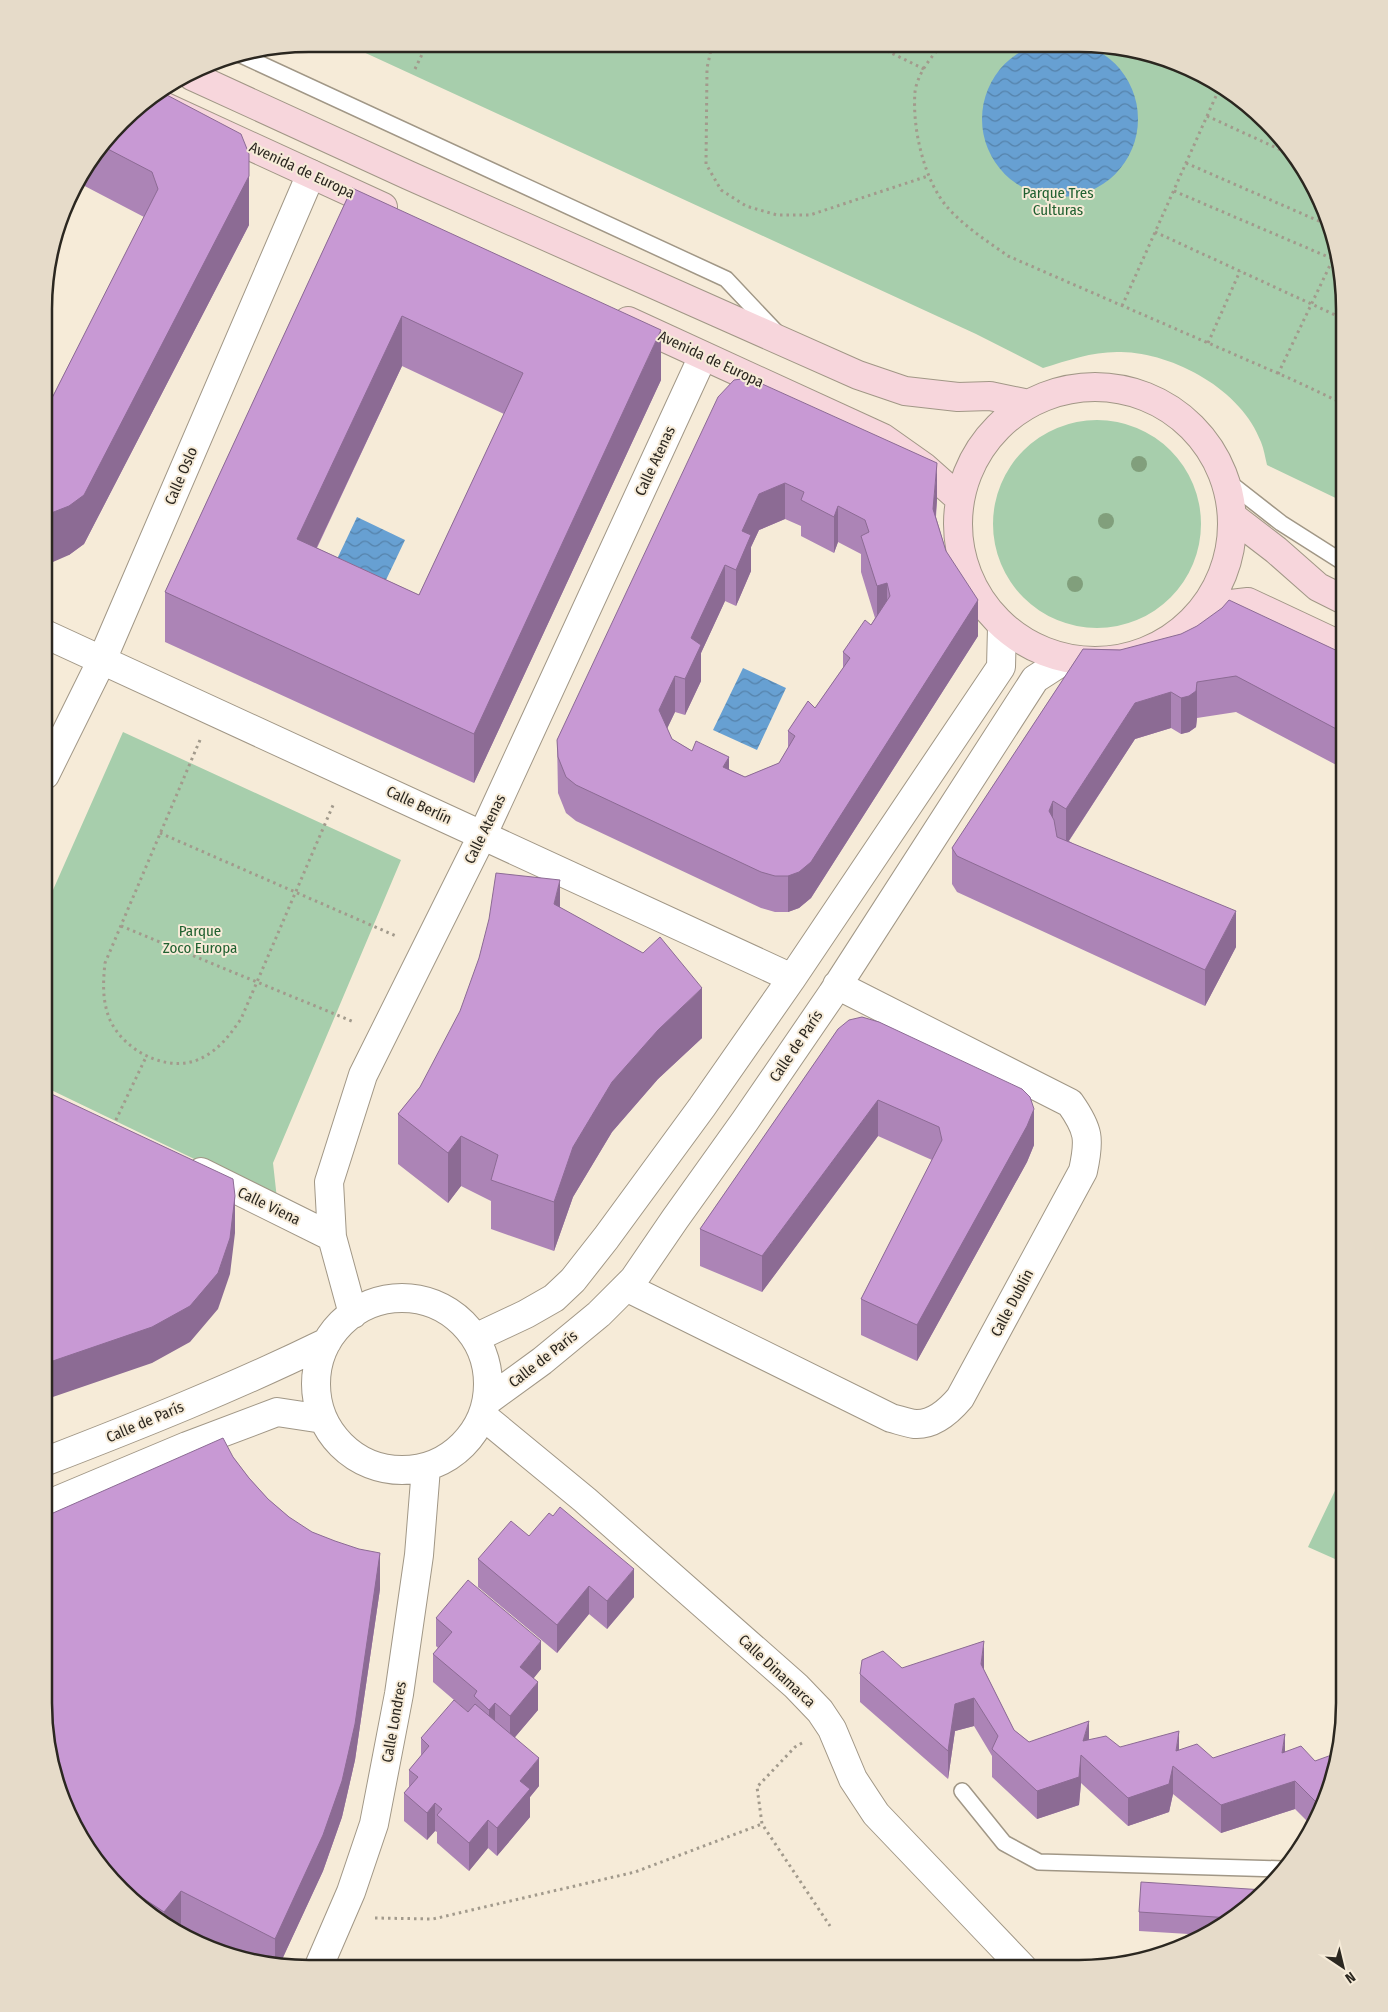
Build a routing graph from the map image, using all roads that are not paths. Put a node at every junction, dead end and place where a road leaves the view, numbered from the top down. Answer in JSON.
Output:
{"nodes":[{"id":1,"x":250,"y":59,"type":"edge"},
{"id":2,"x":197,"y":78,"type":"edge"},
{"id":3,"x":157,"y":103,"type":"edge"},
{"id":4,"x":311,"y":174,"type":"junction"},
{"id":5,"x":409,"y":219,"type":"edge"},
{"id":6,"x":605,"y":310,"type":"edge"},
{"id":7,"x":786,"y":342,"type":"junction"},
{"id":8,"x":703,"y":356,"type":"junction"},
{"id":9,"x":1029,"y":404,"type":"junction"},
{"id":10,"x":1226,"y":480,"type":"junction"},
{"id":11,"x":960,"y":499,"type":"junction"},
{"id":12,"x":1234,"y":517,"type":"junction"},
{"id":13,"x":1336,"y":558,"type":"edge"},
{"id":14,"x":1336,"y":596,"type":"edge"},
{"id":15,"x":1205,"y":607,"type":"junction"},
{"id":16,"x":1002,"y":626,"type":"junction"},
{"id":17,"x":52,"y":637,"type":"edge"},
{"id":18,"x":1336,"y":643,"type":"edge"},
{"id":19,"x":1066,"y":659,"type":"junction"},
{"id":20,"x":102,"y":660,"type":"junction"},
{"id":21,"x":52,"y":762,"type":"edge"},
{"id":22,"x":483,"y":834,"type":"junction"},
{"id":23,"x":792,"y":978,"type":"junction"},
{"id":24,"x":837,"y":985,"type":"junction"},
{"id":25,"x":182,"y":1163,"type":"edge"},
{"id":26,"x":332,"y":1237,"type":"junction"},
{"id":27,"x":626,"y":1287,"type":"junction"},
{"id":28,"x":353,"y":1314,"type":"junction"},
{"id":29,"x":475,"y":1338,"type":"junction"},
{"id":30,"x":327,"y":1342,"type":"junction"},
{"id":31,"x":485,"y":1408,"type":"junction"},
{"id":32,"x":323,"y":1419,"type":"junction"},
{"id":33,"x":52,"y":1459,"type":"edge"},
{"id":34,"x":426,"y":1468,"type":"junction"},
{"id":35,"x":52,"y":1503,"type":"edge"},
{"id":36,"x":962,"y":1791,"type":"dead end"},
{"id":37,"x":1274,"y":1869,"type":"edge"},
{"id":38,"x":322,"y":1960,"type":"edge"},
{"id":39,"x":1015,"y":1960,"type":"edge"}],
"edges":[{"from":1,"to":7,"type":"lane"},
{"from":2,"to":7,"type":"main road"},
{"from":3,"to":4,"type":"main road","name":"Avenida de Europa"},
{"from":4,"to":5,"type":"main road","name":"Avenida de Europa"},
{"from":4,"to":20,"type":"street","name":"Calle Oslo"},
{"from":6,"to":8,"type":"main road","name":"Avenida de Europa"},
{"from":7,"to":9,"type":"main road"},
{"from":8,"to":11,"type":"main road","name":"Avenida de Europa"},
{"from":8,"to":22,"type":"street","name":"Calle Atenas"},
{"from":9,"to":10,"type":"main road"},
{"from":9,"to":11,"type":"main road"},
{"from":10,"to":12,"type":"main road"},
{"from":10,"to":13,"type":"lane"},
{"from":11,"to":16,"type":"main road"},
{"from":12,"to":14,"type":"main road"},
{"from":12,"to":15,"type":"main road"},
{"from":15,"to":18,"type":"main road"},
{"from":15,"to":19,"type":"main road"},
{"from":16,"to":19,"type":"main road"},
{"from":16,"to":23,"type":"street"},
{"from":17,"to":20,"type":"street","name":"Calle Berlín"},
{"from":19,"to":24,"type":"street","name":"Calle de París"},
{"from":20,"to":21,"type":"street","name":"Calle Oslo"},
{"from":20,"to":22,"type":"street","name":"Calle Berlín"},
{"from":22,"to":23,"type":"street","name":"Calle Berlín"},
{"from":22,"to":26,"type":"street","name":"Calle Atenas"},
{"from":23,"to":29,"type":"street"},
{"from":24,"to":27,"type":"street","name":"Calle de París"},
{"from":24,"to":27,"type":"street","name":"Calle Dublín"},
{"from":25,"to":26,"type":"street","name":"Calle Viena"},
{"from":26,"to":28,"type":"street","name":"Calle Atenas"},
{"from":27,"to":31,"type":"street","name":"Calle de París"},
{"from":28,"to":29,"type":"street"},
{"from":28,"to":30,"type":"street"},
{"from":29,"to":31,"type":"street"},
{"from":30,"to":32,"type":"street"},
{"from":30,"to":33,"type":"street","name":"Calle de París"},
{"from":31,"to":34,"type":"street"},
{"from":31,"to":39,"type":"street","name":"Calle Dinamarca"},
{"from":32,"to":34,"type":"street"},
{"from":32,"to":35,"type":"street"},
{"from":34,"to":38,"type":"street","name":"Calle Londres"},
{"from":36,"to":37,"type":"lane"}]}
